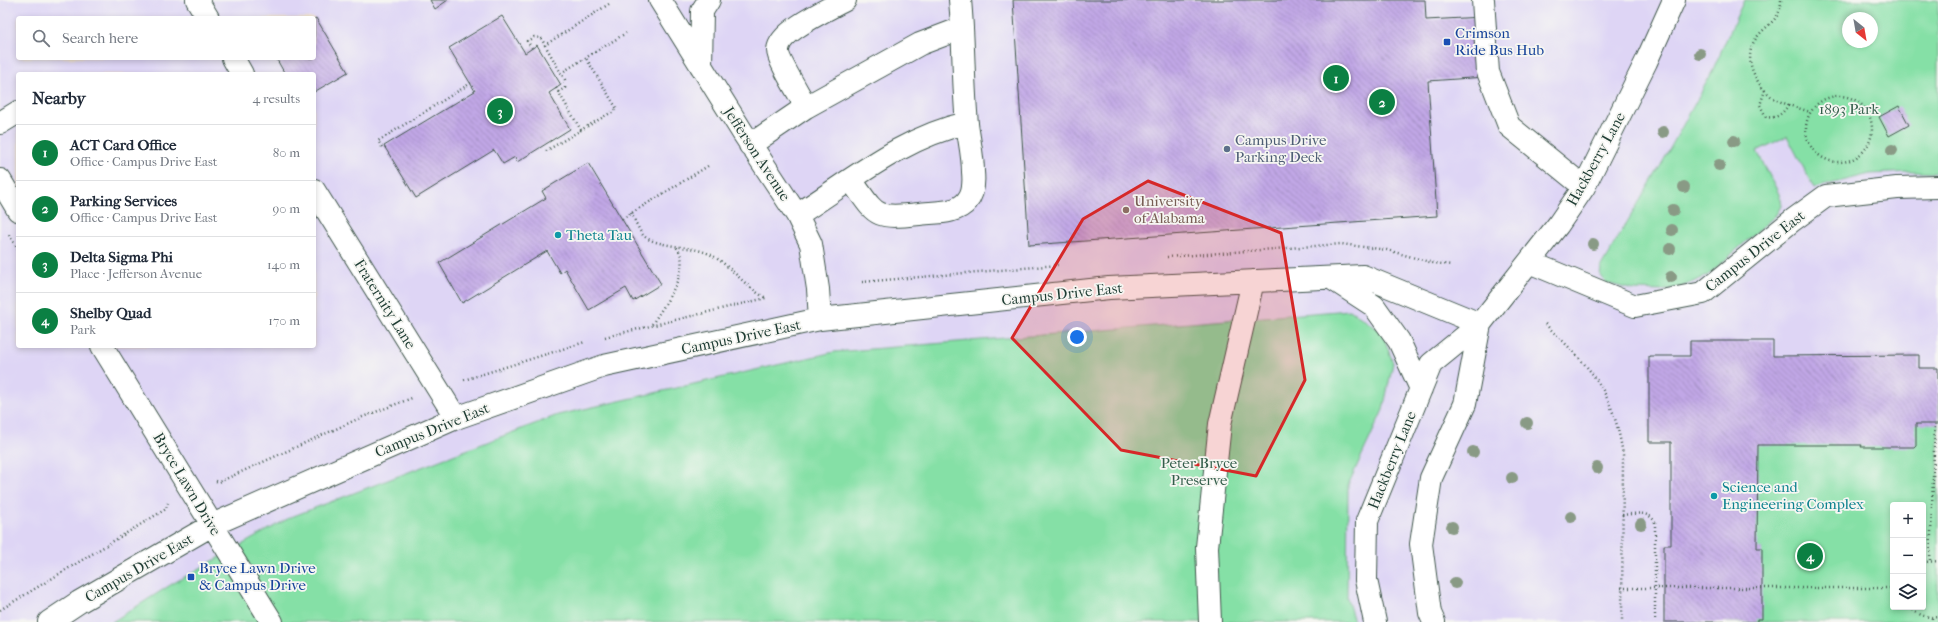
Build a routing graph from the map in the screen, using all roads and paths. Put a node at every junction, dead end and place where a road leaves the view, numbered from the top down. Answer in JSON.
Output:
{"nodes":[{"id":1,"x":197,"y":0,"type":"edge"},
{"id":2,"x":660,"y":0,"type":"edge"},
{"id":3,"x":708,"y":0,"type":"edge"},
{"id":4,"x":845,"y":0,"type":"edge"},
{"id":5,"x":960,"y":0,"type":"edge"},
{"id":6,"x":1483,"y":0,"type":"edge"},
{"id":7,"x":1674,"y":0,"type":"edge"},
{"id":8,"x":1781,"y":0,"type":"edge"},
{"id":9,"x":609,"y":4,"type":"dead end"},
{"id":10,"x":207,"y":16,"type":"edge"},
{"id":11,"x":962,"y":28,"type":"junction"},
{"id":12,"x":626,"y":33,"type":"dead end"},
{"id":13,"x":545,"y":45,"type":"junction"},
{"id":14,"x":532,"y":48,"type":"dead end"},
{"id":15,"x":586,"y":58,"type":"junction"},
{"id":16,"x":233,"y":60,"type":"edge"},
{"id":17,"x":701,"y":66,"type":"junction"},
{"id":18,"x":241,"y":72,"type":"edge"},
{"id":19,"x":561,"y":73,"type":"junction"},
{"id":20,"x":471,"y":83,"type":"dead end"},
{"id":21,"x":556,"y":88,"type":"dead end"},
{"id":22,"x":1765,"y":90,"type":"junction"},
{"id":23,"x":558,"y":92,"type":"junction"},
{"id":24,"x":1789,"y":104,"type":"junction"},
{"id":25,"x":806,"y":108,"type":"junction"},
{"id":26,"x":1810,"y":112,"type":"junction"},
{"id":27,"x":16,"y":113,"type":"edge"},
{"id":28,"x":0,"y":123,"type":"edge"},
{"id":29,"x":967,"y":123,"type":"junction"},
{"id":30,"x":581,"y":130,"type":"junction"},
{"id":31,"x":750,"y":145,"type":"junction"},
{"id":32,"x":382,"y":148,"type":"dead end"},
{"id":33,"x":546,"y":151,"type":"dead end"},
{"id":34,"x":708,"y":166,"type":"dead end"},
{"id":35,"x":0,"y":180,"type":"edge"},
{"id":36,"x":851,"y":180,"type":"junction"},
{"id":37,"x":1584,"y":187,"type":"junction"},
{"id":38,"x":1938,"y":187,"type":"edge"},
{"id":39,"x":316,"y":193,"type":"edge"},
{"id":40,"x":16,"y":207,"type":"edge"},
{"id":41,"x":631,"y":213,"type":"junction"},
{"id":42,"x":797,"y":215,"type":"junction"},
{"id":43,"x":622,"y":219,"type":"dead end"},
{"id":44,"x":674,"y":245,"type":"junction"},
{"id":45,"x":1529,"y":262,"type":"junction"},
{"id":46,"x":1331,"y":278,"type":"junction"},
{"id":47,"x":1253,"y":281,"type":"junction"},
{"id":48,"x":766,"y":298,"type":"dead end"},
{"id":49,"x":820,"y":320,"type":"junction"},
{"id":50,"x":652,"y":324,"type":"dead end"},
{"id":51,"x":1480,"y":324,"type":"junction"},
{"id":52,"x":1545,"y":324,"type":"dead end"},
{"id":53,"x":103,"y":348,"type":"edge"},
{"id":54,"x":1421,"y":389,"type":"junction"},
{"id":55,"x":456,"y":418,"type":"junction"},
{"id":56,"x":1935,"y":424,"type":"dead end"},
{"id":57,"x":166,"y":509,"type":"dead end"},
{"id":58,"x":1622,"y":515,"type":"junction"},
{"id":59,"x":212,"y":525,"type":"junction"},
{"id":60,"x":1930,"y":560,"type":"junction"},
{"id":61,"x":1926,"y":561,"type":"edge"},
{"id":62,"x":1938,"y":561,"type":"edge"},
{"id":63,"x":1621,"y":588,"type":"junction"},
{"id":64,"x":1655,"y":588,"type":"junction"},
{"id":65,"x":1890,"y":588,"type":"edge"},
{"id":66,"x":0,"y":610,"type":"edge"},
{"id":67,"x":1914,"y":610,"type":"edge"},
{"id":68,"x":1938,"y":616,"type":"edge"},
{"id":69,"x":1932,"y":618,"type":"junction"},
{"id":70,"x":49,"y":622,"type":"edge"},
{"id":71,"x":272,"y":622,"type":"edge"},
{"id":72,"x":1210,"y":622,"type":"edge"},
{"id":73,"x":1375,"y":622,"type":"edge"},
{"id":74,"x":1434,"y":622,"type":"edge"},
{"id":75,"x":1622,"y":622,"type":"edge"},
{"id":76,"x":1655,"y":622,"type":"edge"},
{"id":77,"x":1932,"y":622,"type":"edge"}],
"edges":[{"from":1,"to":10,"type":"street"},
{"from":2,"to":17,"type":"street","name":"Jefferson Avenue"},
{"from":3,"to":17,"type":"street"},
{"from":4,"to":25,"type":"street"},
{"from":5,"to":11,"type":"street"},
{"from":6,"to":37,"type":"street"},
{"from":7,"to":37,"type":"street","name":"Hackberry Lane"},
{"from":8,"to":22,"type":"path"},
{"from":9,"to":13,"type":"path"},
{"from":11,"to":25,"type":"street"},
{"from":11,"to":29,"type":"street"},
{"from":12,"to":15,"type":"path"},
{"from":13,"to":14,"type":"path"},
{"from":13,"to":19,"type":"path"},
{"from":15,"to":19,"type":"path"},
{"from":15,"to":30,"type":"path"},
{"from":16,"to":18,"type":"street"},
{"from":17,"to":31,"type":"street","name":"Jefferson Avenue"},
{"from":19,"to":23,"type":"path"},
{"from":20,"to":32,"type":"path"},
{"from":21,"to":23,"type":"path"},
{"from":22,"to":24,"type":"path"},
{"from":22,"to":24,"type":"path"},
{"from":23,"to":30,"type":"path"},
{"from":24,"to":26,"type":"path"},
{"from":25,"to":31,"type":"street"},
{"from":26,"to":26,"type":"path"},
{"from":27,"to":28,"type":"street"},
{"from":29,"to":36,"type":"street"},
{"from":29,"to":36,"type":"street"},
{"from":30,"to":33,"type":"path"},
{"from":31,"to":42,"type":"street","name":"Jefferson Avenue"},
{"from":34,"to":41,"type":"path"},
{"from":35,"to":40,"type":"street"},
{"from":36,"to":42,"type":"street"},
{"from":37,"to":45,"type":"street","name":"Hackberry Lane"},
{"from":38,"to":45,"type":"street","name":"Campus Drive East"},
{"from":39,"to":55,"type":"street","name":"Fraternity Lane"},
{"from":41,"to":43,"type":"path"},
{"from":41,"to":44,"type":"path"},
{"from":42,"to":49,"type":"street","name":"Jefferson Avenue"},
{"from":44,"to":48,"type":"path"},
{"from":44,"to":50,"type":"path"},
{"from":45,"to":51,"type":"street","name":"Hackberry Lane"},
{"from":46,"to":47,"type":"street","name":"Campus Drive East"},
{"from":46,"to":51,"type":"street","name":"Campus Drive East"},
{"from":46,"to":54,"type":"street"},
{"from":47,"to":49,"type":"street","name":"Campus Drive East"},
{"from":47,"to":72,"type":"street"},
{"from":49,"to":55,"type":"street","name":"Campus Drive East"},
{"from":51,"to":54,"type":"street","name":"Hackberry Lane"},
{"from":51,"to":74,"type":"street","name":"Hackberry Lane"},
{"from":52,"to":58,"type":"path"},
{"from":53,"to":59,"type":"street","name":"Bryce Lawn Drive"},
{"from":54,"to":73,"type":"street","name":"Hackberry Lane"},
{"from":55,"to":59,"type":"street","name":"Campus Drive East"},
{"from":56,"to":60,"type":"path"},
{"from":57,"to":66,"type":"path"},
{"from":58,"to":63,"type":"path"},
{"from":58,"to":64,"type":"path"},
{"from":59,"to":70,"type":"street","name":"Campus Drive East"},
{"from":59,"to":71,"type":"street","name":"Bryce Lawn Drive"},
{"from":60,"to":61,"type":"path"},
{"from":60,"to":62,"type":"path"},
{"from":63,"to":64,"type":"path"},
{"from":63,"to":75,"type":"path"},
{"from":64,"to":65,"type":"path"},
{"from":64,"to":76,"type":"path"},
{"from":67,"to":69,"type":"path"},
{"from":68,"to":69,"type":"path"},
{"from":69,"to":77,"type":"path"}]}
